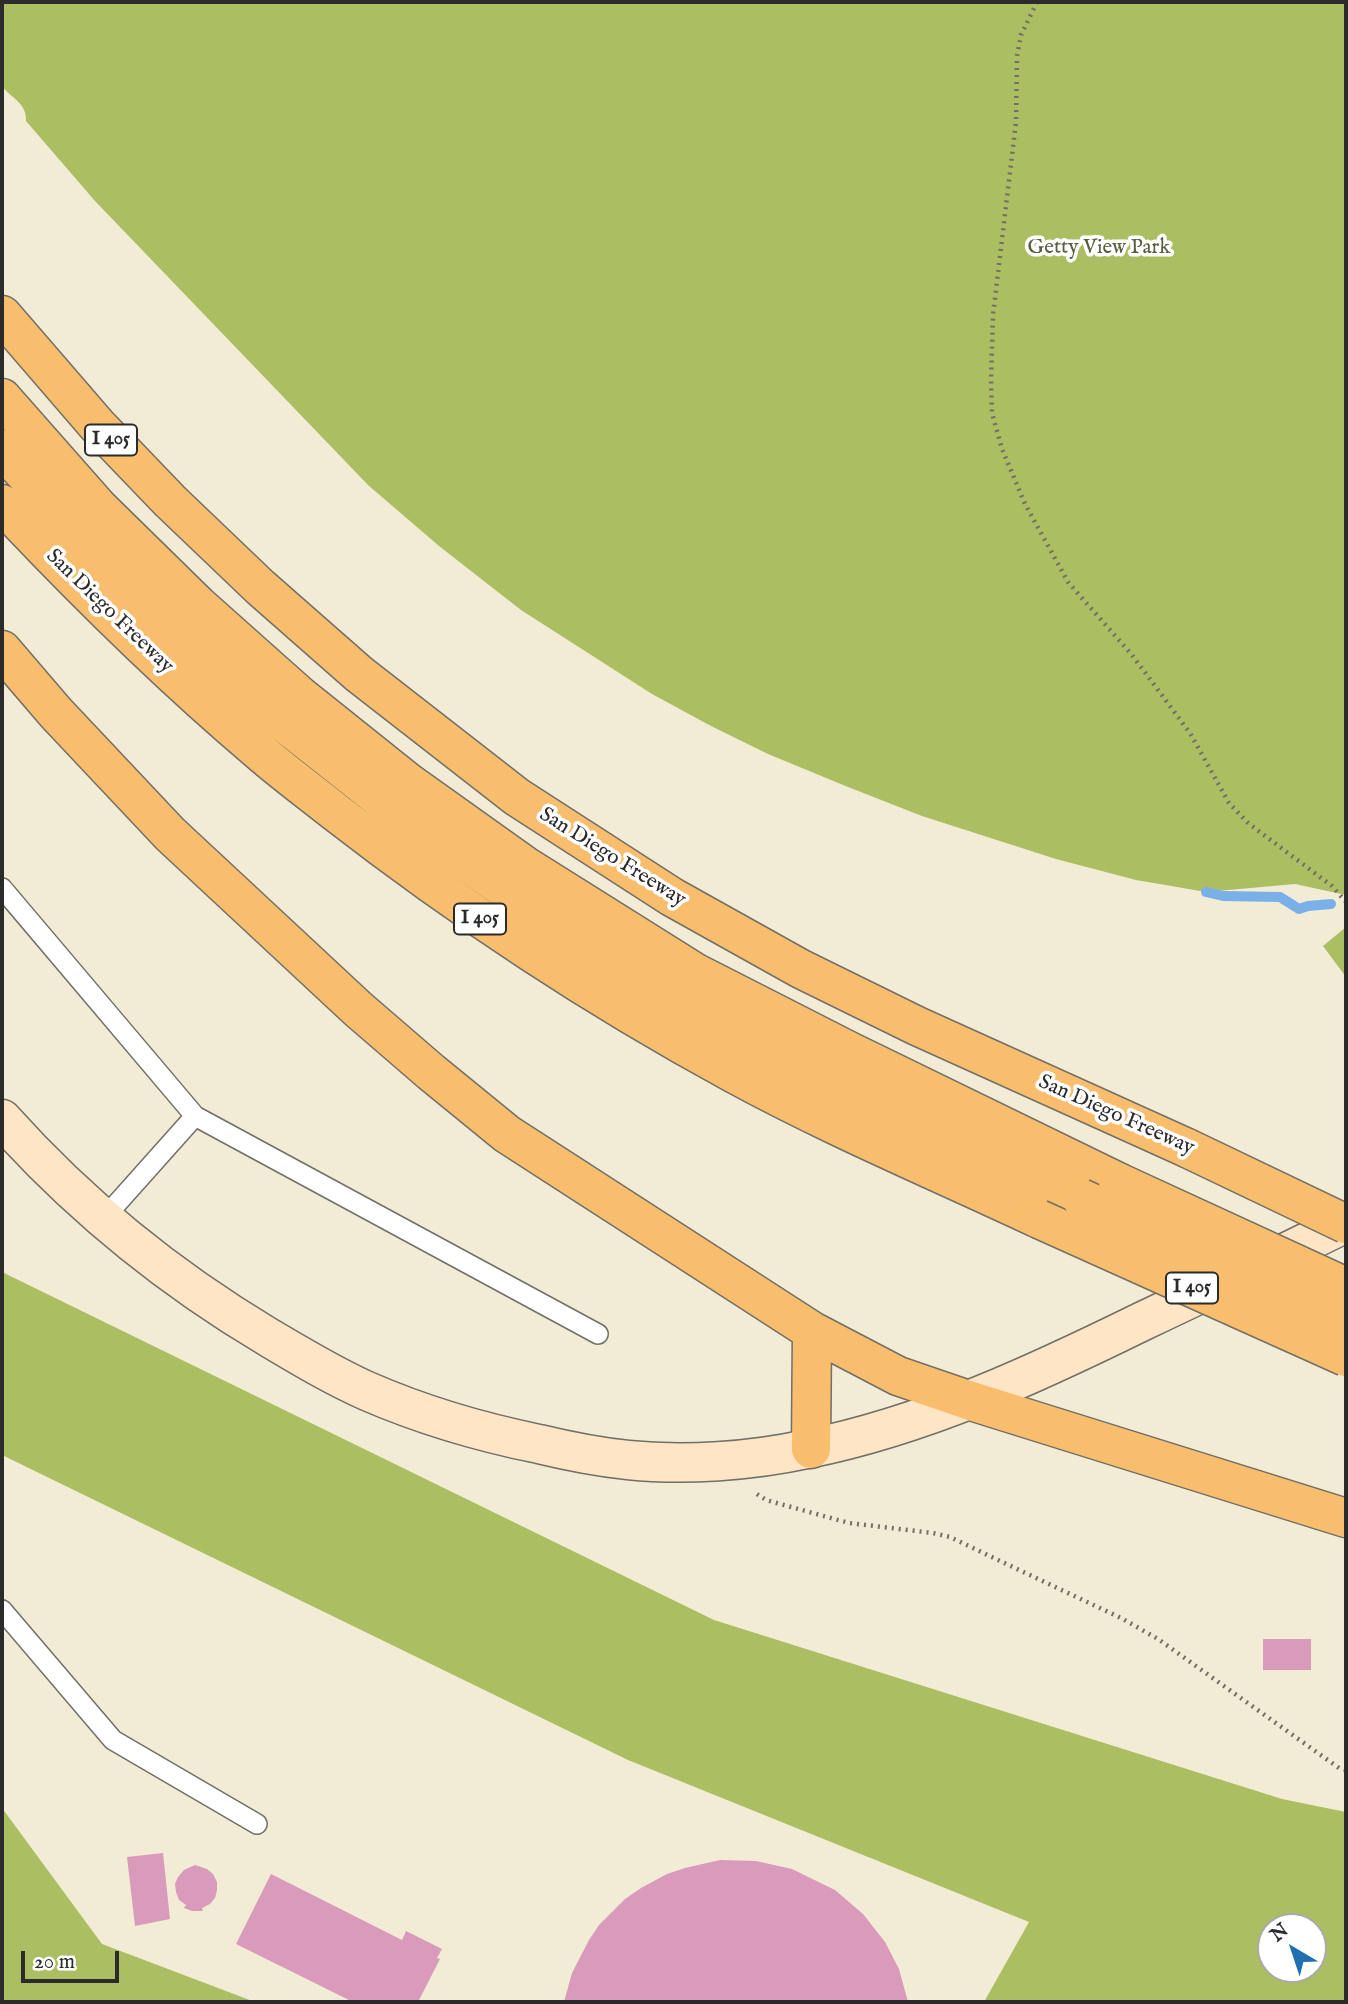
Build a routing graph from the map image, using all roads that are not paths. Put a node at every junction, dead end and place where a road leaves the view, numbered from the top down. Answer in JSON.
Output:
{"nodes":[{"id":1,"x":2,"y":315,"type":"edge"},
{"id":2,"x":2,"y":398,"type":"edge"},
{"id":3,"x":2,"y":449,"type":"edge"},
{"id":4,"x":2,"y":504,"type":"edge"},
{"id":5,"x":2,"y":650,"type":"edge"},
{"id":6,"x":2,"y":888,"type":"edge"},
{"id":7,"x":195,"y":1116,"type":"junction"},
{"id":8,"x":2,"y":1119,"type":"edge"},
{"id":9,"x":104,"y":1218,"type":"junction"},
{"id":10,"x":1346,"y":1223,"type":"edge"},
{"id":11,"x":1346,"y":1287,"type":"edge"},
{"id":12,"x":1346,"y":1318,"type":"edge"},
{"id":13,"x":812,"y":1331,"type":"junction"},
{"id":14,"x":598,"y":1334,"type":"dead end"},
{"id":15,"x":1346,"y":1357,"type":"edge"},
{"id":16,"x":971,"y":1401,"type":"junction"},
{"id":17,"x":811,"y":1449,"type":"junction"},
{"id":18,"x":1346,"y":1518,"type":"edge"},
{"id":19,"x":2,"y":1610,"type":"edge"},
{"id":20,"x":257,"y":1824,"type":"dead end"}],
"edges":[{"from":1,"to":10,"type":"highway","name":"San Diego Freeway","number":"I 405","bridge":true},
{"from":2,"to":11,"type":"highway","bridge":true},
{"from":3,"to":12,"type":"highway","bridge":true},
{"from":4,"to":15,"type":"highway","name":"San Diego Freeway","number":"I 405","bridge":true},
{"from":5,"to":13,"type":"highway"},
{"from":6,"to":7,"type":"lane"},
{"from":7,"to":9,"type":"lane"},
{"from":7,"to":14,"type":"lane"},
{"from":8,"to":9,"type":"main road"},
{"from":9,"to":17,"type":"main road"},
{"from":10,"to":16,"type":"main road"},
{"from":13,"to":16,"type":"highway"},
{"from":13,"to":17,"type":"highway"},
{"from":16,"to":17,"type":"main road"},
{"from":16,"to":18,"type":"highway"},
{"from":19,"to":20,"type":"lane"}]}
